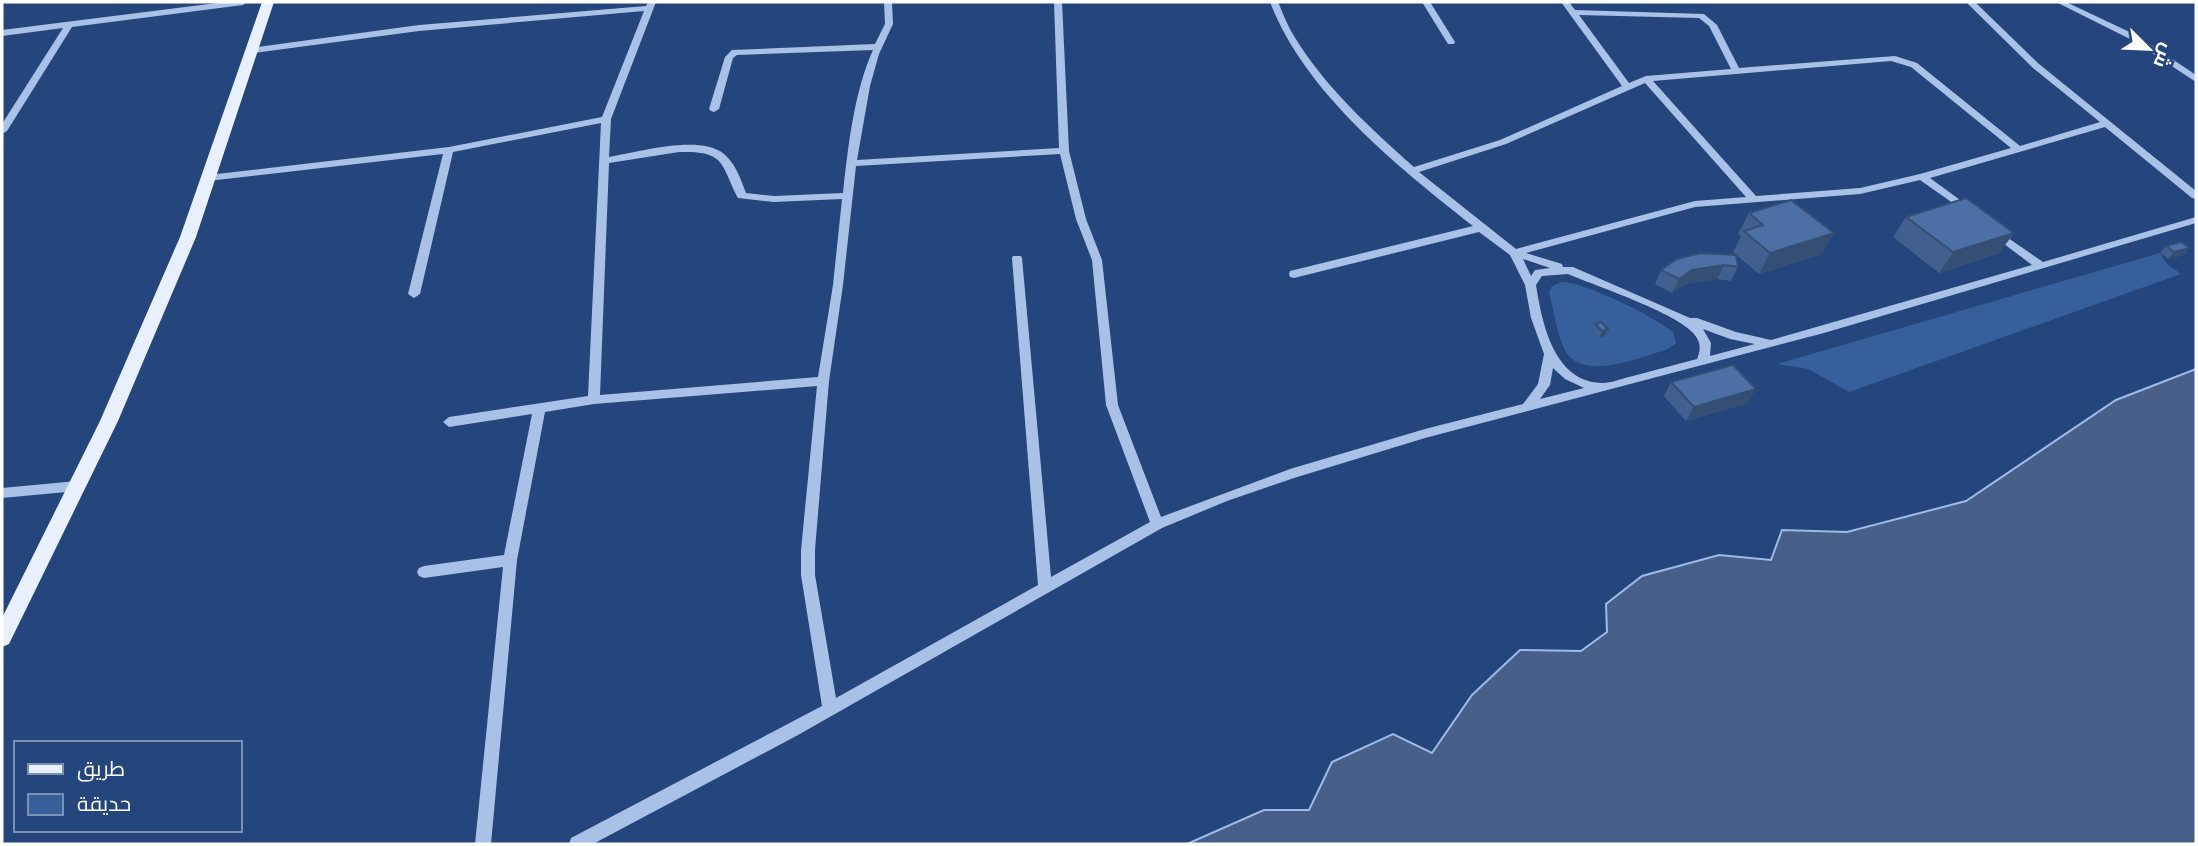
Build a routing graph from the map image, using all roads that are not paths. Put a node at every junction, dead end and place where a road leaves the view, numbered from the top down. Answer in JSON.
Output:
{"nodes":[{"id":1,"x":243,"y":2,"type":"edge"},
{"id":2,"x":268,"y":2,"type":"edge"},
{"id":3,"x":888,"y":2,"type":"edge"},
{"id":4,"x":1058,"y":2,"type":"edge"},
{"id":5,"x":1274,"y":2,"type":"edge"},
{"id":6,"x":1426,"y":2,"type":"edge"},
{"id":7,"x":1565,"y":2,"type":"edge"},
{"id":8,"x":1970,"y":2,"type":"edge"},
{"id":9,"x":2060,"y":2,"type":"edge"},
{"id":10,"x":650,"y":5,"type":"edge"},
{"id":11,"x":1573,"y":12,"type":"junction"},
{"id":12,"x":69,"y":25,"type":"junction"},
{"id":13,"x":2,"y":33,"type":"edge"},
{"id":14,"x":1451,"y":42,"type":"dead end"},
{"id":15,"x":879,"y":47,"type":"junction"},
{"id":16,"x":254,"y":50,"type":"junction"},
{"id":17,"x":1736,"y":71,"type":"junction"},
{"id":18,"x":1646,"y":79,"type":"junction"},
{"id":19,"x":2196,"y":79,"type":"edge"},
{"id":20,"x":1626,"y":86,"type":"junction"},
{"id":21,"x":714,"y":108,"type":"dead end"},
{"id":22,"x":606,"y":119,"type":"junction"},
{"id":23,"x":2108,"y":124,"type":"junction"},
{"id":24,"x":2,"y":131,"type":"edge"},
{"id":25,"x":2018,"y":149,"type":"junction"},
{"id":26,"x":449,"y":150,"type":"junction"},
{"id":27,"x":1064,"y":151,"type":"junction"},
{"id":28,"x":605,"y":161,"type":"junction"},
{"id":29,"x":851,"y":163,"type":"junction"},
{"id":30,"x":1413,"y":171,"type":"junction"},
{"id":31,"x":1922,"y":177,"type":"junction"},
{"id":32,"x":208,"y":178,"type":"junction"},
{"id":33,"x":848,"y":196,"type":"junction"},
{"id":34,"x":2196,"y":196,"type":"edge"},
{"id":35,"x":1752,"y":197,"type":"junction"},
{"id":36,"x":1976,"y":217,"type":"edge"},
{"id":37,"x":2196,"y":220,"type":"edge"},
{"id":38,"x":1987,"y":225,"type":"edge"},
{"id":39,"x":1480,"y":228,"type":"junction"},
{"id":40,"x":1514,"y":253,"type":"junction"},
{"id":41,"x":1017,"y":258,"type":"dead end"},
{"id":42,"x":2040,"y":265,"type":"junction"},
{"id":43,"x":1569,"y":270,"type":"junction"},
{"id":44,"x":1294,"y":274,"type":"dead end"},
{"id":45,"x":1530,"y":285,"type":"junction"},
{"id":46,"x":414,"y":294,"type":"dead end"},
{"id":47,"x":1681,"y":317,"type":"junction"},
{"id":48,"x":1773,"y":343,"type":"junction"},
{"id":49,"x":1549,"y":355,"type":"junction"},
{"id":50,"x":1701,"y":363,"type":"junction"},
{"id":51,"x":822,"y":381,"type":"junction"},
{"id":52,"x":1606,"y":387,"type":"junction"},
{"id":53,"x":594,"y":400,"type":"junction"},
{"id":54,"x":1527,"y":407,"type":"junction"},
{"id":55,"x":539,"y":409,"type":"junction"},
{"id":56,"x":449,"y":422,"type":"dead end"},
{"id":57,"x":77,"y":486,"type":"junction"},
{"id":58,"x":2,"y":493,"type":"edge"},
{"id":59,"x":1157,"y":524,"type":"junction"},
{"id":60,"x":510,"y":560,"type":"junction"},
{"id":61,"x":425,"y":572,"type":"dead end"},
{"id":62,"x":1045,"y":588,"type":"junction"},
{"id":63,"x":2,"y":638,"type":"edge"},
{"id":64,"x":830,"y":709,"type":"junction"},
{"id":65,"x":483,"y":844,"type":"edge"},
{"id":66,"x":577,"y":844,"type":"edge"}],
"edges":[{"from":1,"to":12,"type":"street"},
{"from":2,"to":16,"type":"main road"},
{"from":3,"to":15,"type":"street"},
{"from":4,"to":27,"type":"street"},
{"from":5,"to":30,"type":"street"},
{"from":6,"to":14,"type":"street"},
{"from":7,"to":11,"type":"street"},
{"from":8,"to":23,"type":"street"},
{"from":9,"to":19,"type":"street"},
{"from":10,"to":16,"type":"street"},
{"from":10,"to":22,"type":"street"},
{"from":11,"to":17,"type":"street"},
{"from":11,"to":20,"type":"street"},
{"from":12,"to":13,"type":"street"},
{"from":12,"to":24,"type":"street"},
{"from":15,"to":21,"type":"street"},
{"from":15,"to":29,"type":"street"},
{"from":16,"to":32,"type":"main road"},
{"from":17,"to":18,"type":"street"},
{"from":17,"to":25,"type":"street"},
{"from":18,"to":20,"type":"street"},
{"from":18,"to":35,"type":"street"},
{"from":20,"to":30,"type":"street"},
{"from":22,"to":26,"type":"street"},
{"from":22,"to":28,"type":"street"},
{"from":23,"to":25,"type":"street"},
{"from":23,"to":34,"type":"street"},
{"from":25,"to":31,"type":"street"},
{"from":26,"to":32,"type":"street"},
{"from":26,"to":46,"type":"street"},
{"from":27,"to":29,"type":"street"},
{"from":27,"to":59,"type":"street"},
{"from":28,"to":33,"type":"street"},
{"from":28,"to":53,"type":"street"},
{"from":29,"to":33,"type":"street"},
{"from":30,"to":39,"type":"street"},
{"from":31,"to":35,"type":"street"},
{"from":31,"to":36,"type":"street"},
{"from":32,"to":57,"type":"main road"},
{"from":33,"to":51,"type":"street"},
{"from":35,"to":40,"type":"street"},
{"from":37,"to":42,"type":"street"},
{"from":38,"to":42,"type":"street"},
{"from":39,"to":40,"type":"street"},
{"from":39,"to":44,"type":"street"},
{"from":40,"to":43,"type":"street"},
{"from":40,"to":45,"type":"street"},
{"from":41,"to":62,"type":"street"},
{"from":42,"to":48,"type":"street"},
{"from":43,"to":45,"type":"street"},
{"from":43,"to":47,"type":"street"},
{"from":45,"to":49,"type":"street"},
{"from":47,"to":48,"type":"street"},
{"from":47,"to":50,"type":"street"},
{"from":48,"to":50,"type":"street"},
{"from":49,"to":52,"type":"street"},
{"from":49,"to":54,"type":"street"},
{"from":50,"to":52,"type":"street"},
{"from":51,"to":53,"type":"street"},
{"from":51,"to":64,"type":"street"},
{"from":52,"to":54,"type":"street"},
{"from":53,"to":55,"type":"street"},
{"from":54,"to":59,"type":"street"},
{"from":55,"to":56,"type":"street"},
{"from":55,"to":60,"type":"street"},
{"from":57,"to":58,"type":"street"},
{"from":57,"to":63,"type":"main road"},
{"from":59,"to":62,"type":"street"},
{"from":60,"to":61,"type":"street"},
{"from":60,"to":65,"type":"street"},
{"from":62,"to":64,"type":"street"},
{"from":64,"to":66,"type":"street"}]}
